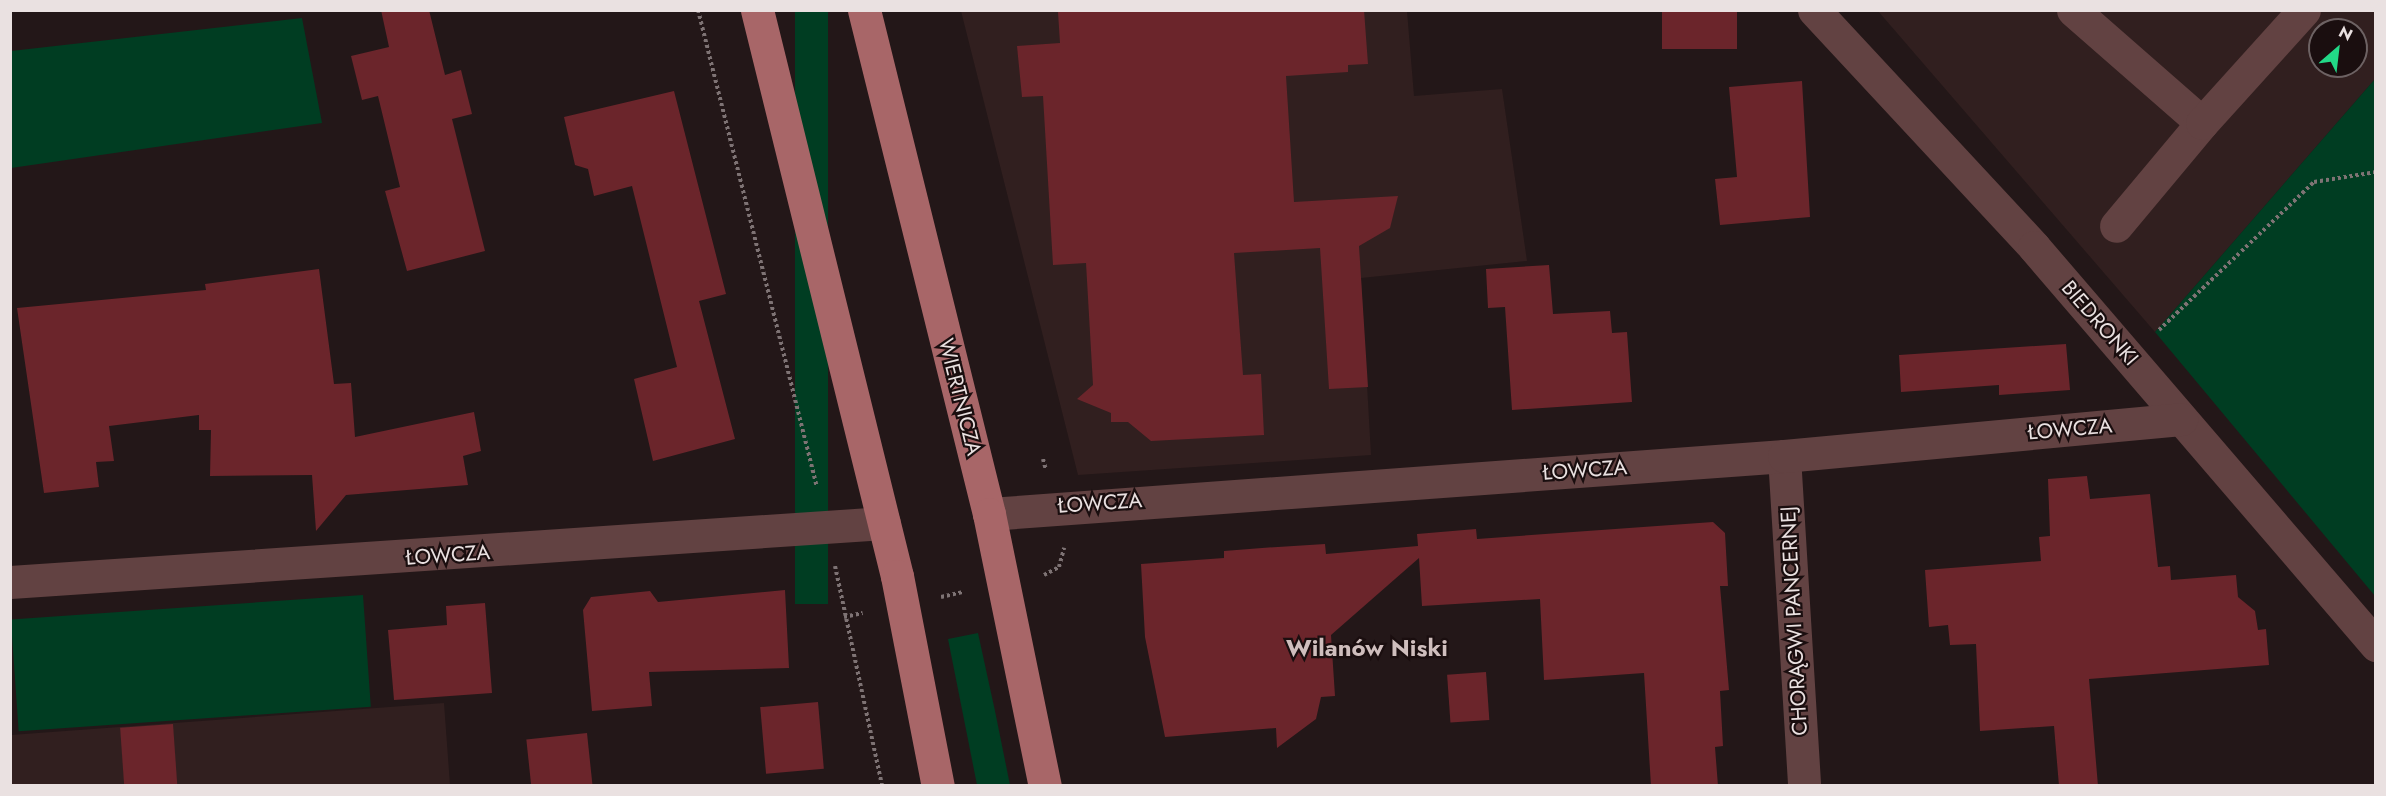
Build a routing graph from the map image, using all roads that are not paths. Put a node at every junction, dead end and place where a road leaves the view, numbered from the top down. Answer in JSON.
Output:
{"nodes":[{"id":1,"x":757,"y":10,"type":"edge"},
{"id":2,"x":864,"y":10,"type":"edge"},
{"id":3,"x":1814,"y":10,"type":"edge"},
{"id":4,"x":2073,"y":10,"type":"edge"},
{"id":5,"x":2304,"y":10,"type":"edge"},
{"id":6,"x":2202,"y":123,"type":"junction"},
{"id":7,"x":2116,"y":226,"type":"dead end"},
{"id":8,"x":2181,"y":419,"type":"junction"},
{"id":9,"x":1784,"y":456,"type":"junction"},
{"id":10,"x":989,"y":514,"type":"junction"},
{"id":11,"x":884,"y":523,"type":"junction"},
{"id":12,"x":10,"y":582,"type":"edge"},
{"id":13,"x":2376,"y":645,"type":"edge"},
{"id":14,"x":938,"y":786,"type":"edge"},
{"id":15,"x":1045,"y":786,"type":"edge"},
{"id":16,"x":1804,"y":786,"type":"edge"}],
"edges":[{"from":1,"to":11,"type":"main road"},
{"from":2,"to":10,"type":"main road","name":"WIERTNICZA"},
{"from":3,"to":8,"type":"street","name":"BIEDRONKI"},
{"from":4,"to":6,"type":"street"},
{"from":5,"to":6,"type":"street"},
{"from":6,"to":7,"type":"street"},
{"from":8,"to":9,"type":"street","name":"ŁOWCZA"},
{"from":8,"to":13,"type":"street","name":"BIEDRONKI"},
{"from":9,"to":10,"type":"street","name":"ŁOWCZA"},
{"from":9,"to":16,"type":"street","name":"CHORĄGWI PANCERNEJ"},
{"from":10,"to":15,"type":"main road","name":"WIERTNICZA"},
{"from":11,"to":12,"type":"street","name":"ŁOWCZA"},
{"from":11,"to":14,"type":"main road"}]}
